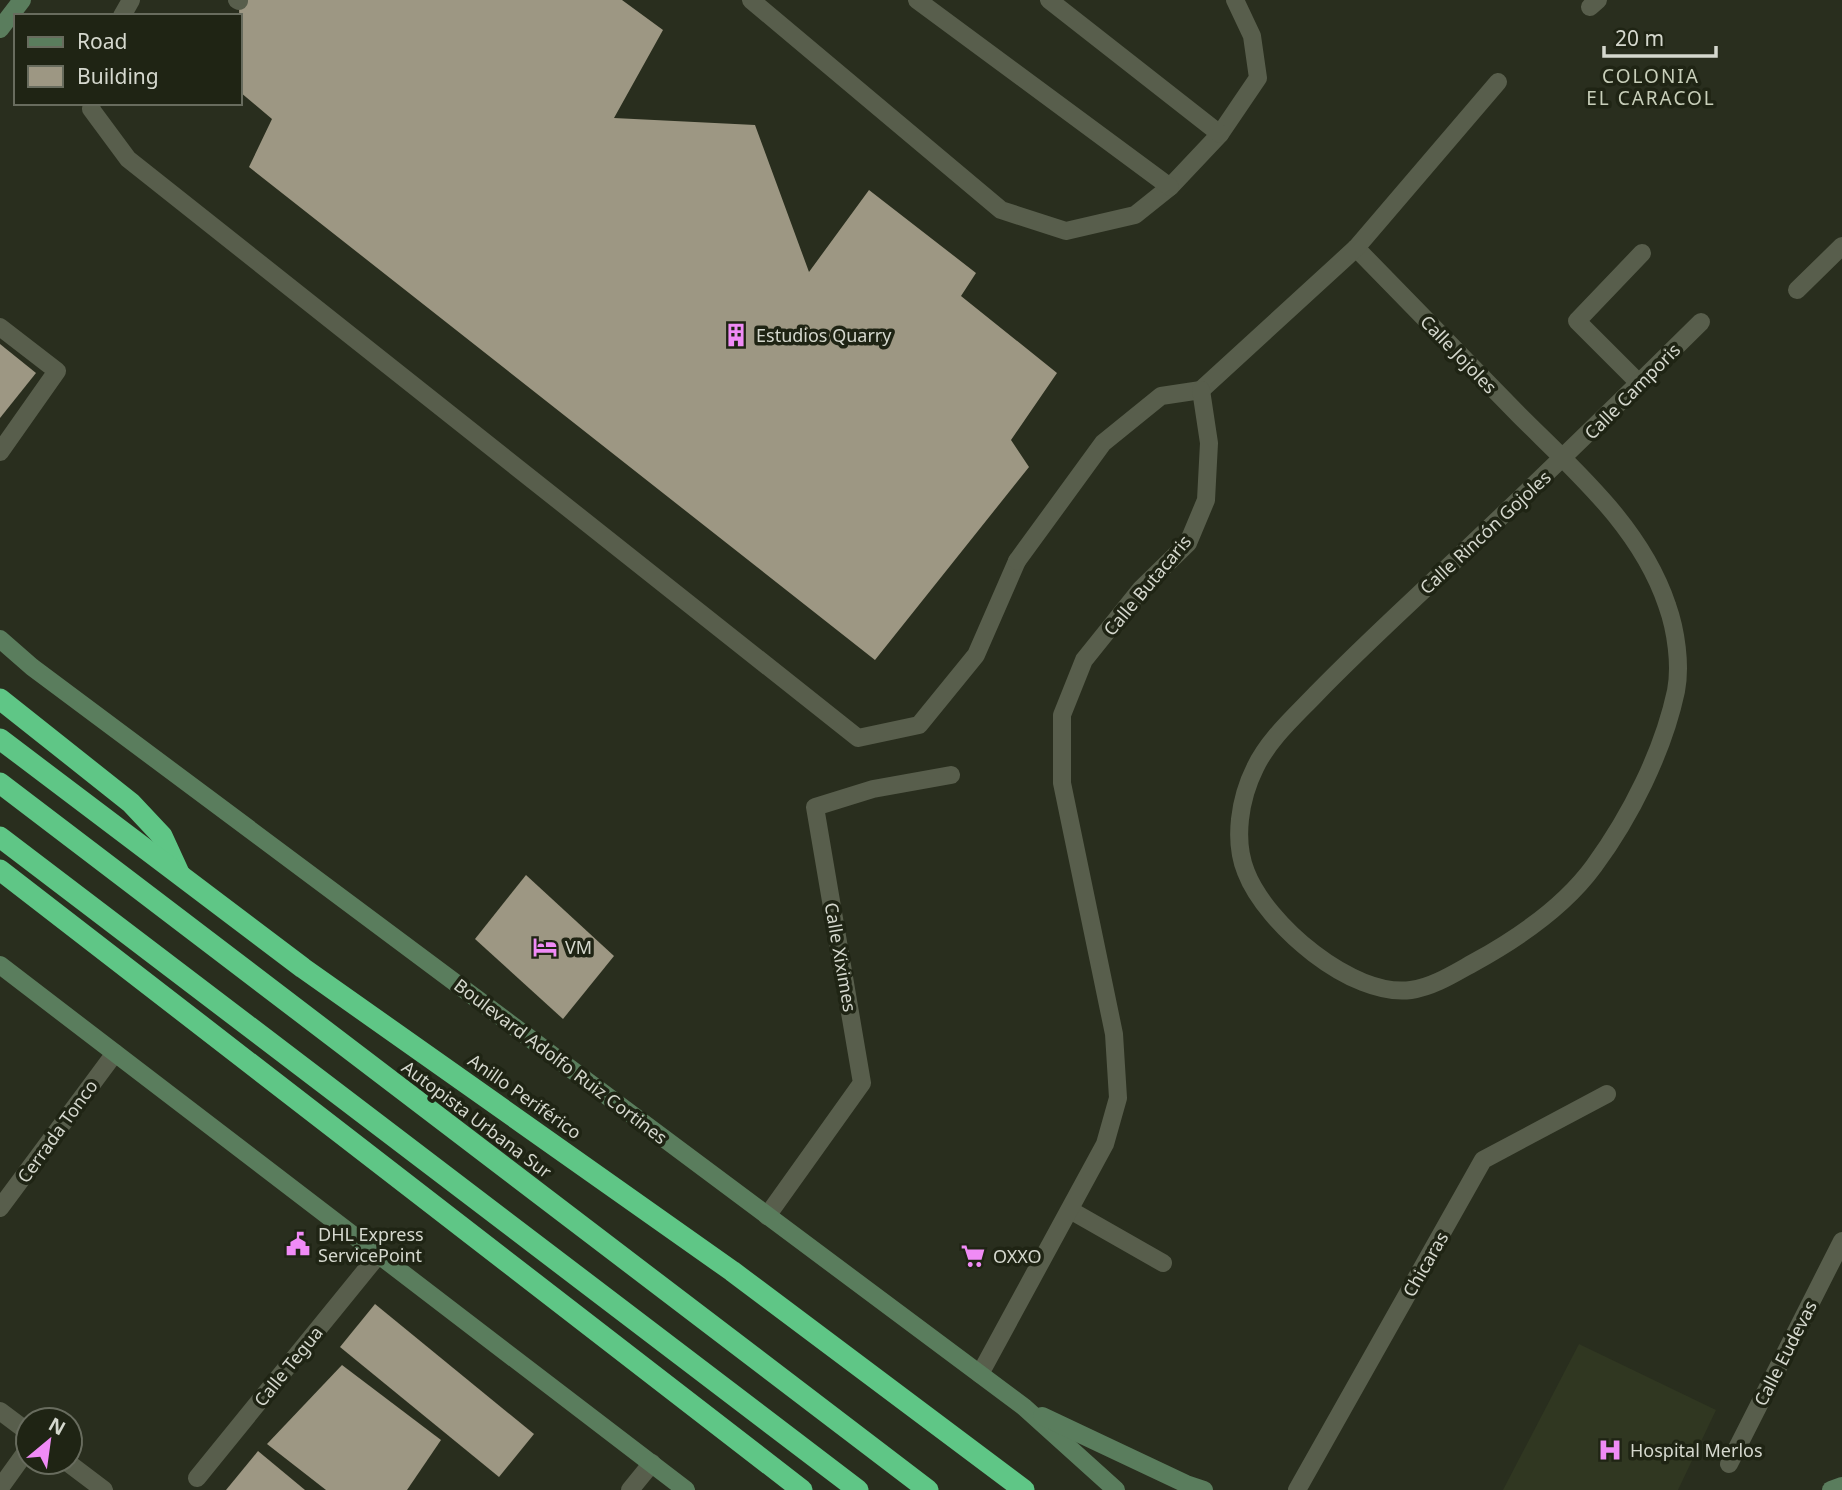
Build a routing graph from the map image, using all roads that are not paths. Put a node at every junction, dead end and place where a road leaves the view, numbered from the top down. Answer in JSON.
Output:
{"nodes":[{"id":1,"x":22,"y":0,"type":"edge"},
{"id":2,"x":751,"y":0,"type":"edge"},
{"id":3,"x":918,"y":0,"type":"edge"},
{"id":4,"x":1049,"y":0,"type":"edge"},
{"id":5,"x":1235,"y":0,"type":"edge"},
{"id":6,"x":0,"y":29,"type":"edge"},
{"id":7,"x":1498,"y":82,"type":"dead end"},
{"id":8,"x":92,"y":105,"type":"edge"},
{"id":9,"x":1220,"y":134,"type":"junction"},
{"id":10,"x":1170,"y":187,"type":"junction"},
{"id":11,"x":1842,"y":246,"type":"edge"},
{"id":12,"x":1356,"y":248,"type":"junction"},
{"id":13,"x":1642,"y":253,"type":"dead end"},
{"id":14,"x":1797,"y":290,"type":"dead end"},
{"id":15,"x":1700,"y":322,"type":"dead end"},
{"id":16,"x":0,"y":327,"type":"edge"},
{"id":17,"x":1639,"y":383,"type":"junction"},
{"id":18,"x":1201,"y":390,"type":"junction"},
{"id":19,"x":0,"y":452,"type":"edge"},
{"id":20,"x":1562,"y":459,"type":"junction"},
{"id":21,"x":0,"y":639,"type":"edge"},
{"id":22,"x":0,"y":699,"type":"edge"},
{"id":23,"x":0,"y":739,"type":"edge"},
{"id":24,"x":951,"y":775,"type":"dead end"},
{"id":25,"x":0,"y":783,"type":"edge"},
{"id":26,"x":0,"y":838,"type":"edge"},
{"id":27,"x":0,"y":870,"type":"edge"},
{"id":28,"x":181,"y":878,"type":"junction"},
{"id":29,"x":0,"y":965,"type":"edge"},
{"id":30,"x":115,"y":1053,"type":"junction"},
{"id":31,"x":1607,"y":1094,"type":"dead end"},
{"id":32,"x":0,"y":1208,"type":"edge"},
{"id":33,"x":1070,"y":1210,"type":"junction"},
{"id":34,"x":767,"y":1216,"type":"junction"},
{"id":35,"x":1842,"y":1241,"type":"edge"},
{"id":36,"x":379,"y":1254,"type":"junction"},
{"id":37,"x":1163,"y":1263,"type":"dead end"},
{"id":38,"x":979,"y":1374,"type":"junction"},
{"id":39,"x":1024,"y":1407,"type":"junction"},
{"id":40,"x":652,"y":1463,"type":"junction"},
{"id":41,"x":1729,"y":1464,"type":"dead end"},
{"id":42,"x":14,"y":1468,"type":"edge"},
{"id":43,"x":84,"y":1475,"type":"edge"},
{"id":44,"x":197,"y":1478,"type":"dead end"},
{"id":45,"x":1842,"y":1486,"type":"edge"},
{"id":46,"x":0,"y":1488,"type":"edge"},
{"id":47,"x":104,"y":1490,"type":"edge"},
{"id":48,"x":630,"y":1490,"type":"edge"},
{"id":49,"x":686,"y":1490,"type":"edge"},
{"id":50,"x":802,"y":1490,"type":"edge"},
{"id":51,"x":858,"y":1490,"type":"edge"},
{"id":52,"x":928,"y":1490,"type":"edge"},
{"id":53,"x":1024,"y":1490,"type":"edge"},
{"id":54,"x":1116,"y":1490,"type":"edge"},
{"id":55,"x":1205,"y":1490,"type":"edge"},
{"id":56,"x":1297,"y":1490,"type":"edge"},
{"id":57,"x":1831,"y":1490,"type":"edge"}],
"edges":[{"from":1,"to":6,"type":"main road"},
{"from":2,"to":10,"type":"street"},
{"from":3,"to":10,"type":"street"},
{"from":4,"to":9,"type":"street"},
{"from":5,"to":9,"type":"street"},
{"from":7,"to":12,"type":"street"},
{"from":8,"to":18,"type":"street"},
{"from":9,"to":10,"type":"street"},
{"from":11,"to":14,"type":"street"},
{"from":12,"to":18,"type":"street"},
{"from":12,"to":20,"type":"street","name":"Calle Jojoles"},
{"from":13,"to":17,"type":"street"},
{"from":15,"to":17,"type":"street","name":"Calle Camporis"},
{"from":16,"to":19,"type":"street"},
{"from":17,"to":20,"type":"street","name":"Calle Camporis"},
{"from":18,"to":33,"type":"street","name":"Calle Butacaris"},
{"from":20,"to":20,"type":"street","name":"Calle Rincón Gojoles"},
{"from":21,"to":34,"type":"main road","name":"Boulevard Adolfo Ruiz Cortines"},
{"from":22,"to":28,"type":"highway"},
{"from":23,"to":28,"type":"highway","name":"Anillo Periférico"},
{"from":24,"to":34,"type":"street","name":"Calle Xiximes"},
{"from":25,"to":52,"type":"highway","name":"Autopista Urbana Sur"},
{"from":26,"to":51,"type":"highway"},
{"from":27,"to":50,"type":"highway"},
{"from":28,"to":53,"type":"highway","name":"Anillo Periférico"},
{"from":29,"to":30,"type":"main road"},
{"from":30,"to":32,"type":"street","name":"Cerrada Tonco"},
{"from":30,"to":36,"type":"main road"},
{"from":31,"to":56,"type":"street","name":"Chicaras"},
{"from":33,"to":37,"type":"street"},
{"from":33,"to":38,"type":"street","name":"Calle Butacaris"},
{"from":34,"to":38,"type":"main road","name":"Boulevard Adolfo Ruiz Cortines"},
{"from":35,"to":41,"type":"street","name":"Calle Eudevas"},
{"from":36,"to":40,"type":"main road"},
{"from":36,"to":44,"type":"street","name":"Calle Tegua"},
{"from":38,"to":39,"type":"main road","name":"Boulevard Adolfo Ruiz Cortines"},
{"from":39,"to":54,"type":"main road","name":"Boulevard Adolfo Ruiz Cortines"},
{"from":39,"to":55,"type":"main road"},
{"from":40,"to":48,"type":"street"},
{"from":40,"to":49,"type":"main road"},
{"from":42,"to":46,"type":"street"},
{"from":43,"to":47,"type":"street"},
{"from":45,"to":57,"type":"main road"}]}
